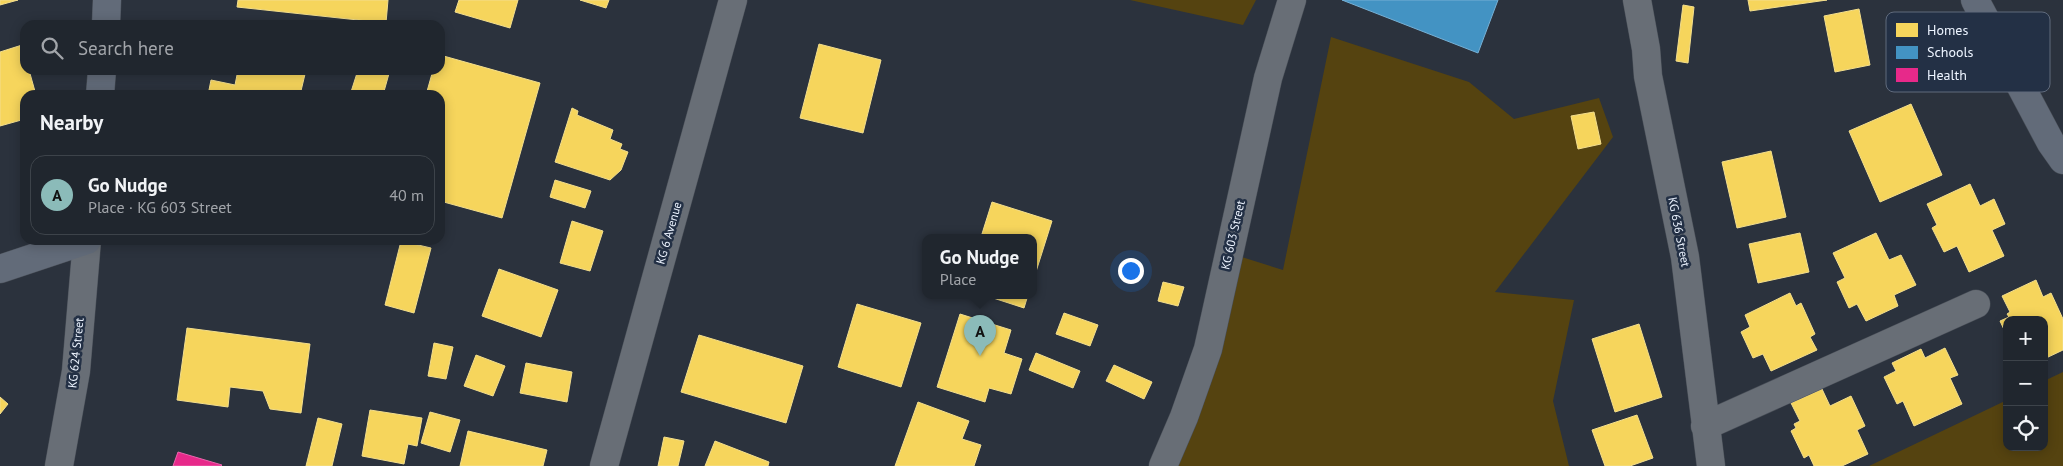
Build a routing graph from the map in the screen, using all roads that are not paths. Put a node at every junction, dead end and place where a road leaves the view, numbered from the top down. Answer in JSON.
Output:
{"nodes":[{"id":1,"x":107,"y":0,"type":"edge"},
{"id":2,"x":733,"y":0,"type":"edge"},
{"id":3,"x":1292,"y":0,"type":"edge"},
{"id":4,"x":1637,"y":0,"type":"edge"},
{"id":5,"x":1975,"y":0,"type":"edge"},
{"id":6,"x":1981,"y":12,"type":"edge"},
{"id":7,"x":106,"y":20,"type":"edge"},
{"id":8,"x":102,"y":75,"type":"edge"},
{"id":9,"x":100,"y":90,"type":"edge"},
{"id":10,"x":2024,"y":92,"type":"edge"},
{"id":11,"x":2063,"y":160,"type":"edge"},
{"id":12,"x":72,"y":245,"type":"edge"},
{"id":13,"x":87,"y":245,"type":"edge"},
{"id":14,"x":0,"y":269,"type":"edge"},
{"id":15,"x":1976,"y":304,"type":"dead end"},
{"id":16,"x":1705,"y":426,"type":"junction"},
{"id":17,"x":59,"y":466,"type":"edge"},
{"id":18,"x":604,"y":466,"type":"edge"},
{"id":19,"x":1163,"y":466,"type":"edge"},
{"id":20,"x":1711,"y":466,"type":"edge"}],
"edges":[{"from":1,"to":7,"type":"main road"},
{"from":2,"to":18,"type":"street","name":"KG 6 Avenue"},
{"from":3,"to":19,"type":"street","name":"KG 603 Street"},
{"from":4,"to":16,"type":"street","name":"KG 636 Street"},
{"from":5,"to":6,"type":"main road"},
{"from":8,"to":9,"type":"main road"},
{"from":10,"to":11,"type":"main road"},
{"from":12,"to":14,"type":"main road"},
{"from":13,"to":17,"type":"street","name":"KG 624 Street"},
{"from":15,"to":16,"type":"street"},
{"from":16,"to":20,"type":"street","name":"KG 636 Street"}]}
